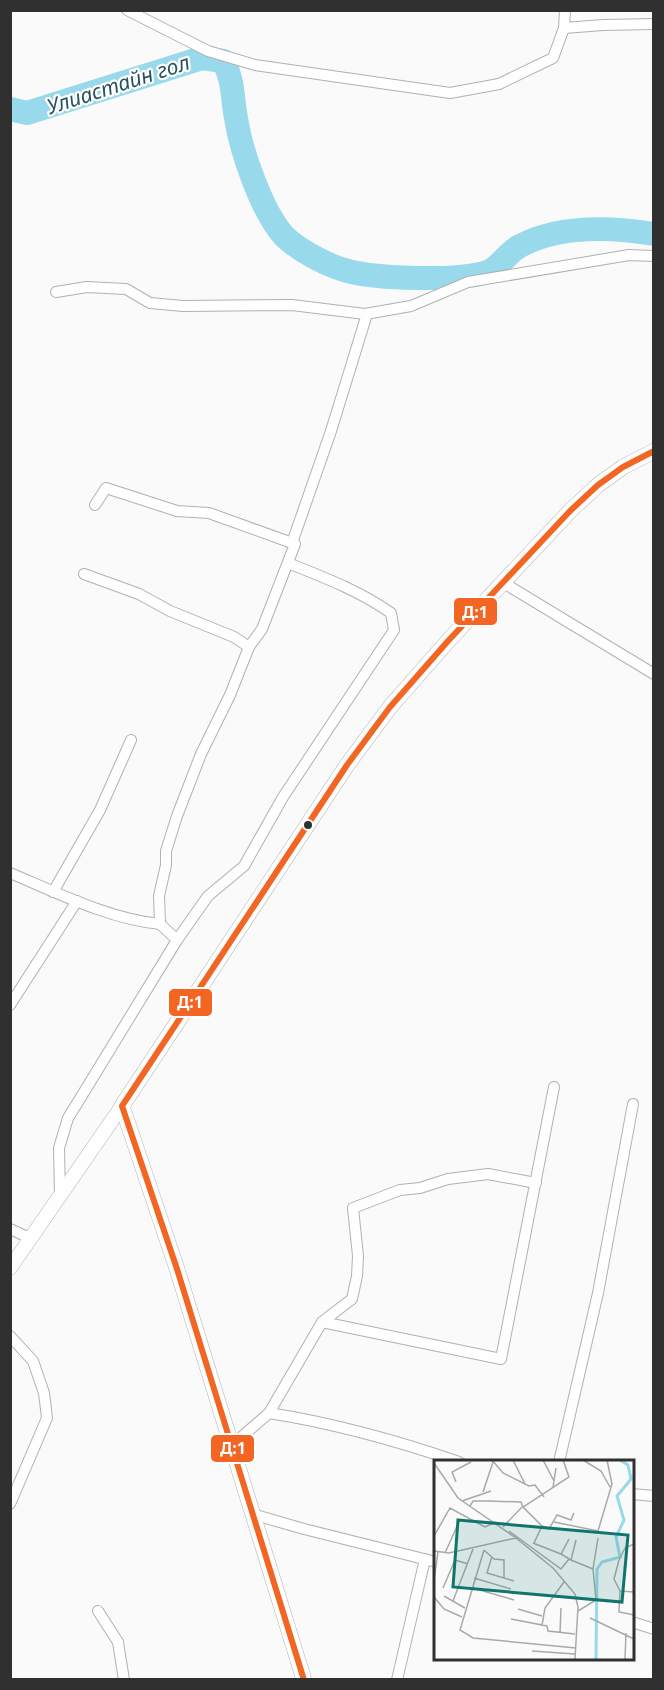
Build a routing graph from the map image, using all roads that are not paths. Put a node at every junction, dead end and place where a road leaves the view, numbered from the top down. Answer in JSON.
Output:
{"nodes":[{"id":1,"x":127,"y":10,"type":"edge"},
{"id":2,"x":565,"y":10,"type":"edge"},
{"id":3,"x":654,"y":24,"type":"edge"},
{"id":4,"x":564,"y":28,"type":"junction"},
{"id":5,"x":654,"y":256,"type":"edge"},
{"id":6,"x":56,"y":292,"type":"dead end"},
{"id":7,"x":367,"y":314,"type":"junction"},
{"id":8,"x":654,"y":451,"type":"edge"},
{"id":9,"x":95,"y":505,"type":"dead end"},
{"id":10,"x":292,"y":543,"type":"junction"},
{"id":11,"x":288,"y":562,"type":"junction"},
{"id":12,"x":84,"y":574,"type":"dead end"},
{"id":13,"x":502,"y":582,"type":"junction"},
{"id":14,"x":249,"y":647,"type":"junction"},
{"id":15,"x":654,"y":674,"type":"edge"},
{"id":16,"x":131,"y":740,"type":"dead end"},
{"id":17,"x":10,"y":873,"type":"edge"},
{"id":18,"x":53,"y":892,"type":"junction"},
{"id":19,"x":77,"y":901,"type":"junction"},
{"id":20,"x":160,"y":924,"type":"junction"},
{"id":21,"x":177,"y":940,"type":"junction"},
{"id":22,"x":10,"y":1005,"type":"edge"},
{"id":23,"x":554,"y":1087,"type":"dead end"},
{"id":24,"x":633,"y":1104,"type":"dead end"},
{"id":25,"x":122,"y":1106,"type":"junction"},
{"id":26,"x":536,"y":1183,"type":"junction"},
{"id":27,"x":60,"y":1196,"type":"junction"},
{"id":28,"x":10,"y":1229,"type":"edge"},
{"id":29,"x":30,"y":1238,"type":"junction"},
{"id":30,"x":10,"y":1268,"type":"edge"},
{"id":31,"x":322,"y":1322,"type":"junction"},
{"id":32,"x":10,"y":1336,"type":"edge"},
{"id":33,"x":269,"y":1413,"type":"junction"},
{"id":34,"x":231,"y":1446,"type":"junction"},
{"id":35,"x":453,"y":1460,"type":"edge"},
{"id":36,"x":559,"y":1460,"type":"edge"},
{"id":37,"x":634,"y":1494,"type":"edge"},
{"id":38,"x":654,"y":1496,"type":"edge"},
{"id":39,"x":10,"y":1504,"type":"edge"},
{"id":40,"x":252,"y":1514,"type":"junction"},
{"id":41,"x":430,"y":1560,"type":"edge"},
{"id":42,"x":98,"y":1611,"type":"dead end"},
{"id":43,"x":634,"y":1622,"type":"edge"},
{"id":44,"x":654,"y":1629,"type":"edge"},
{"id":45,"x":124,"y":1680,"type":"edge"},
{"id":46,"x":304,"y":1680,"type":"edge"},
{"id":47,"x":397,"y":1680,"type":"edge"}],
"edges":[{"from":1,"to":4,"type":"street"},
{"from":2,"to":4,"type":"street"},
{"from":3,"to":4,"type":"street"},
{"from":5,"to":7,"type":"street"},
{"from":6,"to":7,"type":"street"},
{"from":7,"to":10,"type":"street"},
{"from":8,"to":13,"type":"main road"},
{"from":9,"to":10,"type":"street"},
{"from":10,"to":11,"type":"street"},
{"from":11,"to":14,"type":"street"},
{"from":11,"to":21,"type":"street"},
{"from":12,"to":14,"type":"street"},
{"from":13,"to":15,"type":"street"},
{"from":13,"to":25,"type":"main road"},
{"from":14,"to":20,"type":"street"},
{"from":16,"to":18,"type":"street"},
{"from":17,"to":18,"type":"street"},
{"from":18,"to":19,"type":"street"},
{"from":19,"to":20,"type":"street"},
{"from":19,"to":22,"type":"street"},
{"from":20,"to":21,"type":"street"},
{"from":21,"to":27,"type":"street"},
{"from":23,"to":26,"type":"street"},
{"from":24,"to":36,"type":"street"},
{"from":25,"to":27,"type":"street"},
{"from":25,"to":34,"type":"main road"},
{"from":26,"to":31,"type":"street"},
{"from":26,"to":31,"type":"street"},
{"from":27,"to":29,"type":"street"},
{"from":28,"to":29,"type":"street"},
{"from":29,"to":30,"type":"street"},
{"from":31,"to":33,"type":"street"},
{"from":32,"to":39,"type":"street"},
{"from":33,"to":34,"type":"street"},
{"from":33,"to":35,"type":"street"},
{"from":34,"to":40,"type":"main road"},
{"from":37,"to":38,"type":"street"},
{"from":40,"to":41,"type":"street"},
{"from":40,"to":46,"type":"main road"},
{"from":41,"to":47,"type":"street"},
{"from":42,"to":45,"type":"street"},
{"from":43,"to":44,"type":"street"}]}
